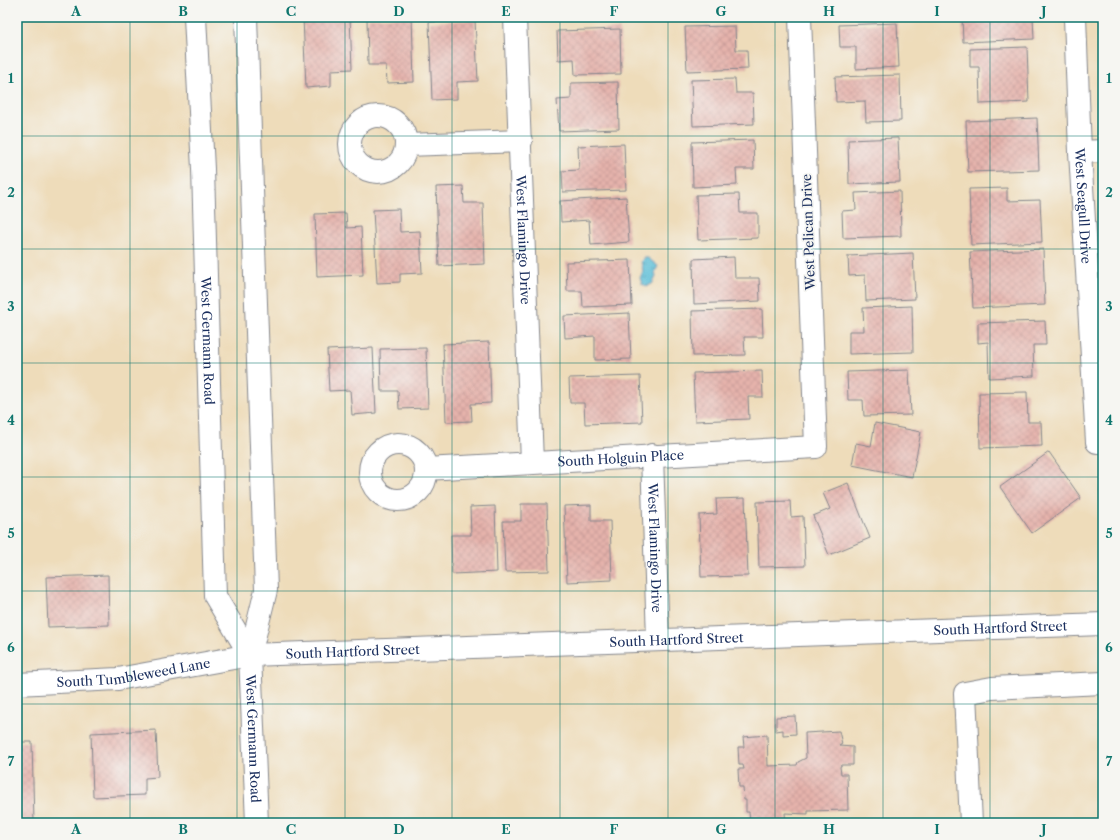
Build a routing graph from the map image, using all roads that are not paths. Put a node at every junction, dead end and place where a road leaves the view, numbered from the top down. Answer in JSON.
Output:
{"nodes":[{"id":1,"x":196,"y":17,"type":"edge"},
{"id":2,"x":246,"y":17,"type":"edge"},
{"id":3,"x":515,"y":17,"type":"edge"},
{"id":4,"x":800,"y":17,"type":"edge"},
{"id":5,"x":1075,"y":17,"type":"edge"},
{"id":6,"x":521,"y":141,"type":"junction"},
{"id":7,"x":406,"y":145,"type":"dead end"},
{"id":8,"x":1103,"y":151,"type":"edge"},
{"id":9,"x":1080,"y":152,"type":"junction"},
{"id":10,"x":1100,"y":442,"type":"edge"},
{"id":11,"x":816,"y":447,"type":"joint"},
{"id":12,"x":652,"y":455,"type":"junction"},
{"id":13,"x":532,"y":462,"type":"junction"},
{"id":14,"x":426,"y":469,"type":"dead end"},
{"id":15,"x":1103,"y":624,"type":"edge"},
{"id":16,"x":658,"y":640,"type":"junction"},
{"id":17,"x":250,"y":655,"type":"junction"},
{"id":18,"x":1103,"y":683,"type":"edge"},
{"id":19,"x":17,"y":684,"type":"edge"},
{"id":20,"x":257,"y":823,"type":"edge"},
{"id":21,"x":971,"y":823,"type":"edge"}],
"edges":[{"from":1,"to":17,"type":"street","name":"West Germann Road"},
{"from":2,"to":17,"type":"street","name":"West Germann Road"},
{"from":3,"to":6,"type":"street","name":"West Flamingo Drive"},
{"from":4,"to":11,"type":"street","name":"West Pelican Drive"},
{"from":5,"to":9,"type":"street","name":"West Seagull Drive"},
{"from":6,"to":7,"type":"street"},
{"from":6,"to":13,"type":"street","name":"West Flamingo Drive"},
{"from":8,"to":9,"type":"street"},
{"from":9,"to":10,"type":"street","name":"West Seagull Drive"},
{"from":11,"to":12,"type":"street","name":"South Holguin Place"},
{"from":12,"to":13,"type":"street","name":"South Holguin Place"},
{"from":12,"to":16,"type":"street","name":"West Flamingo Drive"},
{"from":13,"to":14,"type":"street","name":"South Holguin Place"},
{"from":15,"to":16,"type":"street","name":"South Hartford Street"},
{"from":16,"to":17,"type":"street","name":"South Hartford Street"},
{"from":17,"to":19,"type":"street","name":"South Tumbleweed Lane"},
{"from":17,"to":20,"type":"street","name":"West Germann Road"},
{"from":18,"to":21,"type":"street"}]}
